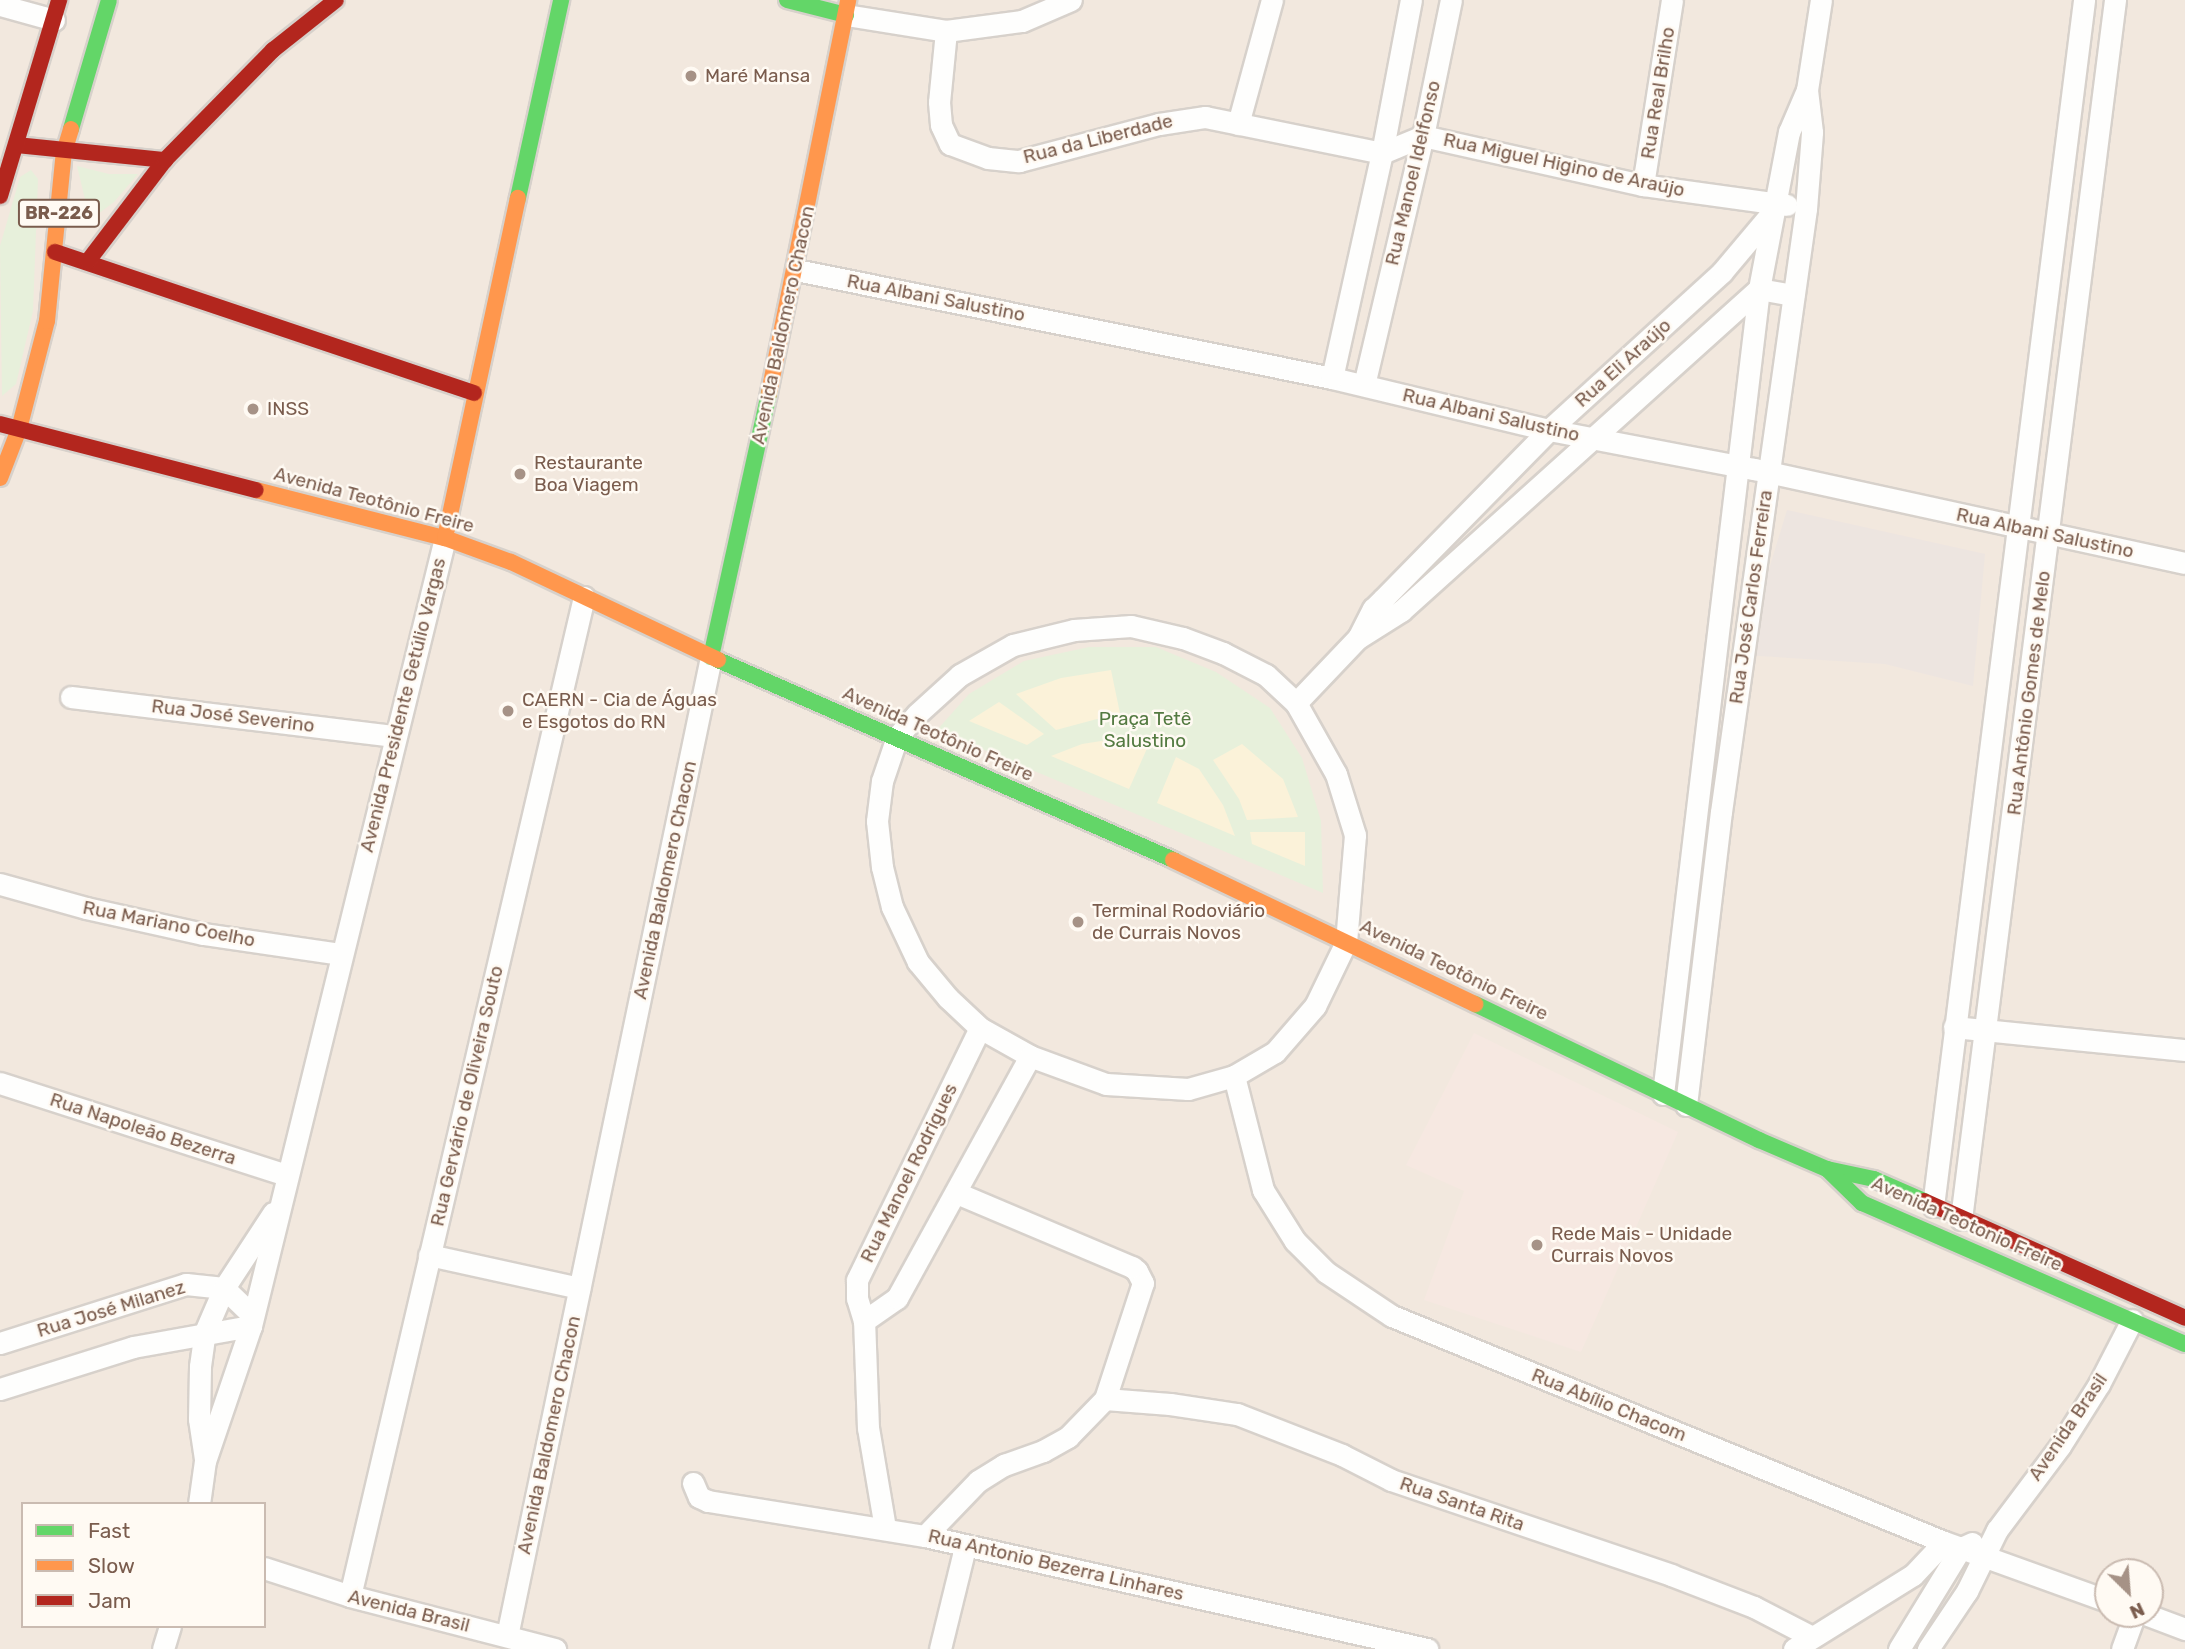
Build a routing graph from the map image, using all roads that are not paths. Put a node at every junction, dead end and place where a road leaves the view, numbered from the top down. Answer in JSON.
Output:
{"nodes":[{"id":1,"x":108,"y":0,"type":"edge"},
{"id":2,"x":310,"y":0,"type":"edge"},
{"id":3,"x":336,"y":0,"type":"edge"},
{"id":4,"x":561,"y":0,"type":"edge"},
{"id":5,"x":788,"y":0,"type":"edge"},
{"id":6,"x":1071,"y":0,"type":"edge"},
{"id":7,"x":1272,"y":0,"type":"edge"},
{"id":8,"x":1411,"y":0,"type":"edge"},
{"id":9,"x":1451,"y":0,"type":"edge"},
{"id":10,"x":1672,"y":0,"type":"edge"},
{"id":11,"x":1822,"y":0,"type":"edge"},
{"id":12,"x":2084,"y":0,"type":"edge"},
{"id":13,"x":2115,"y":0,"type":"edge"},
{"id":14,"x":0,"y":5,"type":"edge"},
{"id":15,"x":847,"y":7,"type":"edge"},
{"id":16,"x":57,"y":10,"type":"edge"},
{"id":17,"x":946,"y":31,"type":"junction"},
{"id":18,"x":273,"y":50,"type":"junction"},
{"id":19,"x":1807,"y":90,"type":"junction"},
{"id":20,"x":2072,"y":96,"type":"junction"},
{"id":21,"x":2102,"y":101,"type":"junction"},
{"id":22,"x":1238,"y":124,"type":"junction"},
{"id":23,"x":1414,"y":140,"type":"junction"},
{"id":24,"x":17,"y":145,"type":"junction"},
{"id":25,"x":64,"y":152,"type":"junction"},
{"id":26,"x":1382,"y":153,"type":"junction"},
{"id":27,"x":165,"y":160,"type":"junction"},
{"id":28,"x":1643,"y":185,"type":"junction"},
{"id":29,"x":0,"y":195,"type":"edge"},
{"id":30,"x":1775,"y":206,"type":"junction"},
{"id":31,"x":1806,"y":209,"type":"junction"},
{"id":32,"x":2053,"y":237,"type":"junction"},
{"id":33,"x":2085,"y":242,"type":"junction"},
{"id":34,"x":55,"y":252,"type":"junction"},
{"id":35,"x":88,"y":261,"type":"junction"},
{"id":36,"x":796,"y":270,"type":"junction"},
{"id":37,"x":1759,"y":289,"type":"junction"},
{"id":38,"x":1793,"y":295,"type":"junction"},
{"id":39,"x":1332,"y":378,"type":"junction"},
{"id":40,"x":2034,"y":384,"type":"junction"},
{"id":41,"x":1364,"y":386,"type":"junction"},
{"id":42,"x":2067,"y":387,"type":"junction"},
{"id":43,"x":474,"y":394,"type":"junction"},
{"id":44,"x":0,"y":424,"type":"edge"},
{"id":45,"x":19,"y":429,"type":"junction"},
{"id":46,"x":1549,"y":430,"type":"junction"},
{"id":47,"x":1592,"y":439,"type":"junction"},
{"id":48,"x":1738,"y":467,"type":"junction"},
{"id":49,"x":1768,"y":473,"type":"junction"},
{"id":50,"x":0,"y":478,"type":"edge"},
{"id":51,"x":2016,"y":528,"type":"junction"},
{"id":52,"x":2049,"y":535,"type":"junction"},
{"id":53,"x":445,"y":538,"type":"junction"},
{"id":54,"x":2185,"y":563,"type":"edge"},
{"id":55,"x":584,"y":597,"type":"junction"},
{"id":56,"x":1358,"y":638,"type":"junction"},
{"id":57,"x":711,"y":657,"type":"junction"},
{"id":58,"x":71,"y":697,"type":"dead end"},
{"id":59,"x":1296,"y":702,"type":"junction"},
{"id":60,"x":1993,"y":716,"type":"junction"},
{"id":61,"x":2025,"y":721,"type":"junction"},
{"id":62,"x":395,"y":736,"type":"junction"},
{"id":63,"x":897,"y":737,"type":"junction"},
{"id":64,"x":1977,"y":841,"type":"junction"},
{"id":65,"x":2010,"y":844,"type":"junction"},
{"id":66,"x":0,"y":884,"type":"edge"},
{"id":67,"x":1346,"y":942,"type":"junction"},
{"id":68,"x":340,"y":954,"type":"junction"},
{"id":69,"x":1954,"y":1027,"type":"junction"},
{"id":70,"x":980,"y":1028,"type":"junction"},
{"id":71,"x":1987,"y":1030,"type":"junction"},
{"id":72,"x":2185,"y":1050,"type":"edge"},
{"id":73,"x":1030,"y":1056,"type":"junction"},
{"id":74,"x":1234,"y":1076,"type":"junction"},
{"id":75,"x":0,"y":1083,"type":"edge"},
{"id":76,"x":1663,"y":1094,"type":"junction"},
{"id":77,"x":1686,"y":1105,"type":"junction"},
{"id":78,"x":1827,"y":1169,"type":"junction"},
{"id":79,"x":286,"y":1175,"type":"junction"},
{"id":80,"x":957,"y":1192,"type":"junction"},
{"id":81,"x":281,"y":1202,"type":"junction"},
{"id":82,"x":1933,"y":1206,"type":"junction"},
{"id":83,"x":1961,"y":1219,"type":"junction"},
{"id":84,"x":429,"y":1255,"type":"junction"},
{"id":85,"x":224,"y":1288,"type":"junction"},
{"id":86,"x":579,"y":1288,"type":"junction"},
{"id":87,"x":2185,"y":1318,"type":"edge"},
{"id":88,"x":2132,"y":1320,"type":"junction"},
{"id":89,"x":252,"y":1321,"type":"junction"},
{"id":90,"x":864,"y":1321,"type":"junction"},
{"id":91,"x":205,"y":1332,"type":"junction"},
{"id":92,"x":0,"y":1343,"type":"edge"},
{"id":93,"x":2185,"y":1344,"type":"edge"},
{"id":94,"x":0,"y":1389,"type":"edge"},
{"id":95,"x":1105,"y":1399,"type":"junction"},
{"id":96,"x":205,"y":1461,"type":"junction"},
{"id":97,"x":693,"y":1483,"type":"dead end"},
{"id":98,"x":199,"y":1502,"type":"edge"},
{"id":99,"x":885,"y":1528,"type":"junction"},
{"id":100,"x":1997,"y":1530,"type":"junction"},
{"id":101,"x":926,"y":1536,"type":"junction"},
{"id":102,"x":1952,"y":1545,"type":"junction"},
{"id":103,"x":965,"y":1546,"type":"junction"},
{"id":104,"x":1984,"y":1558,"type":"junction"},
{"id":105,"x":266,"y":1570,"type":"edge"},
{"id":106,"x":349,"y":1596,"type":"junction"},
{"id":107,"x":2094,"y":1596,"type":"edge"},
{"id":108,"x":2164,"y":1621,"type":"edge"},
{"id":109,"x":169,"y":1628,"type":"edge"},
{"id":110,"x":2130,"y":1628,"type":"edge"},
{"id":111,"x":2185,"y":1629,"type":"edge"},
{"id":112,"x":507,"y":1636,"type":"junction"},
{"id":113,"x":1803,"y":1643,"type":"edge"},
{"id":114,"x":163,"y":1649,"type":"edge"},
{"id":115,"x":555,"y":1649,"type":"edge"},
{"id":116,"x":940,"y":1649,"type":"edge"},
{"id":117,"x":1427,"y":1649,"type":"edge"},
{"id":118,"x":1899,"y":1649,"type":"edge"},
{"id":119,"x":1928,"y":1649,"type":"edge"},
{"id":120,"x":2122,"y":1649,"type":"edge"}],
"edges":[{"from":1,"to":25,"type":"main road","number":"BR-226"},
{"from":2,"to":18,"type":"main road"},
{"from":3,"to":18,"type":"main road"},
{"from":4,"to":43,"type":"main road","name":"Avenida Presidente Getúlio Vargas"},
{"from":5,"to":15,"type":"main road"},
{"from":6,"to":17,"type":"street"},
{"from":7,"to":22,"type":"street"},
{"from":8,"to":26,"type":"street","name":"Rua Manoel Idelfonso"},
{"from":9,"to":23,"type":"street","name":"Rua Manoel Idelfonso"},
{"from":10,"to":28,"type":"street","name":"Rua Real Brilho"},
{"from":11,"to":19,"type":"street","name":"Rua José Carlos Ferreira"},
{"from":12,"to":20,"type":"street","name":"Rua Antônio Gomes de Melo"},
{"from":13,"to":21,"type":"street","name":"Rua Antônio Gomes de Melo"},
{"from":14,"to":16,"type":"street"},
{"from":15,"to":17,"type":"street"},
{"from":15,"to":36,"type":"main road","name":"Avenida Baldomero Chacon"},
{"from":16,"to":24,"type":"main road","number":"BR-226"},
{"from":17,"to":22,"type":"street","name":"Rua da Liberdade"},
{"from":18,"to":27,"type":"main road"},
{"from":19,"to":30,"type":"street","name":"Rua José Carlos Ferreira"},
{"from":19,"to":31,"type":"street","name":"Rua José Carlos Ferreira"},
{"from":20,"to":21,"type":"street"},
{"from":20,"to":32,"type":"street","name":"Rua Antônio Gomes de Melo"},
{"from":21,"to":33,"type":"street","name":"Rua Antônio Gomes de Melo"},
{"from":22,"to":26,"type":"street","name":"Rua da Liberdade"},
{"from":23,"to":26,"type":"street"},
{"from":23,"to":28,"type":"street","name":"Rua Miguel Higino de Araújo"},
{"from":23,"to":41,"type":"street","name":"Rua Manoel Idelfonso"},
{"from":24,"to":25,"type":"main road"},
{"from":24,"to":29,"type":"main road","number":"BR-226"},
{"from":25,"to":27,"type":"main road"},
{"from":25,"to":34,"type":"main road","number":"BR-226"},
{"from":26,"to":39,"type":"street","name":"Rua Manoel Idelfonso"},
{"from":27,"to":35,"type":"main road"},
{"from":28,"to":30,"type":"street","name":"Rua Miguel Higino de Araújo"},
{"from":30,"to":31,"type":"street","name":"Rua Miguel Higino de Araújo"},
{"from":30,"to":37,"type":"street","name":"Rua José Carlos Ferreira"},
{"from":30,"to":46,"type":"street","name":"Rua Eli Araújo"},
{"from":31,"to":38,"type":"street","name":"Rua José Carlos Ferreira"},
{"from":32,"to":33,"type":"street"},
{"from":32,"to":40,"type":"street","name":"Rua Antônio Gomes de Melo"},
{"from":33,"to":42,"type":"street","name":"Rua Antônio Gomes de Melo"},
{"from":34,"to":35,"type":"main road"},
{"from":34,"to":45,"type":"main road","number":"BR-226"},
{"from":35,"to":43,"type":"main road"},
{"from":36,"to":39,"type":"street","name":"Rua Albani Salustino"},
{"from":36,"to":57,"type":"main road","name":"Avenida Baldomero Chacon"},
{"from":37,"to":38,"type":"street"},
{"from":37,"to":47,"type":"street","name":"Rua Eli Araújo"},
{"from":37,"to":48,"type":"street","name":"Rua José Carlos Ferreira"},
{"from":38,"to":49,"type":"street","name":"Rua José Carlos Ferreira"},
{"from":39,"to":41,"type":"street","name":"Rua Albani Salustino"},
{"from":40,"to":42,"type":"street"},
{"from":40,"to":51,"type":"street","name":"Rua Antônio Gomes de Melo"},
{"from":41,"to":46,"type":"street","name":"Rua Albani Salustino"},
{"from":42,"to":52,"type":"street","name":"Rua Antônio Gomes de Melo"},
{"from":43,"to":53,"type":"main road","name":"Avenida Presidente Getúlio Vargas"},
{"from":44,"to":45,"type":"main road","name":"Avenida Teotônio Freire"},
{"from":45,"to":50,"type":"main road","number":"BR-226"},
{"from":45,"to":53,"type":"main road","name":"Avenida Teotônio Freire"},
{"from":46,"to":47,"type":"street","name":"Rua Albani Salustino"},
{"from":46,"to":56,"type":"street","name":"Rua Eli Araújo"},
{"from":47,"to":48,"type":"street","name":"Rua Albani Salustino"},
{"from":47,"to":56,"type":"street","name":"Rua Eli Araújo"},
{"from":48,"to":49,"type":"street","name":"Rua Albani Salustino"},
{"from":48,"to":76,"type":"street","name":"Rua José Carlos Ferreira"},
{"from":49,"to":51,"type":"street","name":"Rua Albani Salustino"},
{"from":49,"to":77,"type":"street","name":"Rua José Carlos Ferreira"},
{"from":51,"to":52,"type":"street","name":"Rua Albani Salustino"},
{"from":51,"to":60,"type":"street","name":"Rua Antônio Gomes de Melo"},
{"from":52,"to":54,"type":"street","name":"Rua Albani Salustino"},
{"from":52,"to":61,"type":"street","name":"Rua Antônio Gomes de Melo"},
{"from":53,"to":55,"type":"main road","name":"Avenida Teotônio Freire"},
{"from":53,"to":62,"type":"street","name":"Avenida Presidente Getúlio Vargas"},
{"from":55,"to":57,"type":"main road","name":"Avenida Teotônio Freire"},
{"from":55,"to":84,"type":"street","name":"Rua Gervário de Oliveira Souto"},
{"from":56,"to":59,"type":"street","name":"Rua Eli Araújo"},
{"from":57,"to":63,"type":"main road","name":"Avenida Teotônio Freire"},
{"from":57,"to":86,"type":"street","name":"Avenida Baldomero Chacon"},
{"from":58,"to":62,"type":"street","name":"Rua José Severino"},
{"from":59,"to":63,"type":"street"},
{"from":59,"to":67,"type":"street"},
{"from":60,"to":61,"type":"street"},
{"from":60,"to":64,"type":"street","name":"Rua Antônio Gomes de Melo"},
{"from":61,"to":65,"type":"street","name":"Rua Antônio Gomes de Melo"},
{"from":62,"to":68,"type":"street","name":"Avenida Presidente Getúlio Vargas"},
{"from":63,"to":67,"type":"main road","name":"Avenida Teotônio Freire"},
{"from":63,"to":70,"type":"street"},
{"from":64,"to":65,"type":"street"},
{"from":64,"to":69,"type":"street","name":"Rua Antônio Gomes de Melo"},
{"from":65,"to":71,"type":"street","name":"Rua Antônio Gomes de Melo"},
{"from":66,"to":68,"type":"street","name":"Rua Mariano Coelho"},
{"from":67,"to":74,"type":"street"},
{"from":67,"to":76,"type":"main road","name":"Avenida Teotônio Freire"},
{"from":68,"to":79,"type":"street","name":"Avenida Presidente Getúlio Vargas"},
{"from":69,"to":71,"type":"street"},
{"from":69,"to":82,"type":"street","name":"Rua Antônio Gomes de Melo"},
{"from":70,"to":73,"type":"street"},
{"from":70,"to":90,"type":"street","name":"Rua Manoel Rodrigues"},
{"from":71,"to":72,"type":"street"},
{"from":71,"to":83,"type":"street","name":"Rua Antônio Gomes de Melo"},
{"from":73,"to":74,"type":"street"},
{"from":73,"to":80,"type":"street"},
{"from":74,"to":102,"type":"street","name":"Rua Abílio Chacom"},
{"from":75,"to":79,"type":"street","name":"Rua Napoleão Bezerra"},
{"from":76,"to":77,"type":"main road","name":"Avenida Teotônio Freire"},
{"from":77,"to":78,"type":"main road","name":"Avenida Teotônio Freire"},
{"from":78,"to":82,"type":"main road","name":"Avenida Teotonio Freire"},
{"from":78,"to":88,"type":"main road","name":"Avenida Teotonio Freire"},
{"from":79,"to":81,"type":"street","name":"Avenida Presidente Getúlio Vargas"},
{"from":80,"to":90,"type":"street"},
{"from":80,"to":95,"type":"street"},
{"from":81,"to":85,"type":"street","name":"Avenida Presidente Getúlio Vargas"},
{"from":81,"to":89,"type":"street","name":"Avenida Presidente Getúlio Vargas"},
{"from":82,"to":83,"type":"main road","name":"Avenida Teotonio Freire"},
{"from":83,"to":87,"type":"main road","name":"Avenida Teotonio Freire"},
{"from":84,"to":86,"type":"street"},
{"from":84,"to":106,"type":"street","name":"Rua Gervário de Oliveira Souto"},
{"from":85,"to":89,"type":"street"},
{"from":85,"to":91,"type":"street","name":"Avenida Presidente Getúlio Vargas"},
{"from":85,"to":92,"type":"street","name":"Rua José Milanez"},
{"from":86,"to":112,"type":"street","name":"Avenida Baldomero Chacon"},
{"from":88,"to":93,"type":"main road","name":"Avenida Teotonio Freire"},
{"from":88,"to":100,"type":"street","name":"Avenida Brasil"},
{"from":89,"to":91,"type":"street"},
{"from":89,"to":96,"type":"street","name":"Avenida Presidente Getúlio Vargas"},
{"from":90,"to":99,"type":"street","name":"Rua Manoel Rodrigues"},
{"from":91,"to":94,"type":"street"},
{"from":91,"to":96,"type":"street","name":"Avenida Presidente Getúlio Vargas"},
{"from":95,"to":101,"type":"street"},
{"from":95,"to":113,"type":"street","name":"Rua Santa Rita"},
{"from":96,"to":98,"type":"street","name":"Avenida Presidente Getúlio Vargas"},
{"from":97,"to":99,"type":"street","name":"Rua Antonio Bezerra Linhares"},
{"from":99,"to":101,"type":"street","name":"Rua Antonio Bezerra Linhares"},
{"from":100,"to":102,"type":"street","name":"Avenida Brasil"},
{"from":100,"to":104,"type":"street","name":"Avenida Brasil"},
{"from":101,"to":103,"type":"street","name":"Rua Antonio Bezerra Linhares"},
{"from":102,"to":104,"type":"street","name":"Rua Abílio Chacom"},
{"from":102,"to":113,"type":"street","name":"Avenida Brasil"},
{"from":102,"to":118,"type":"street"},
{"from":103,"to":116,"type":"street"},
{"from":103,"to":117,"type":"street","name":"Rua Antonio Bezerra Linhares"},
{"from":104,"to":107,"type":"street","name":"Rua Abílio Chacom"},
{"from":104,"to":119,"type":"street","name":"Avenida Brasil"},
{"from":105,"to":106,"type":"street","name":"Avenida Brasil"},
{"from":106,"to":112,"type":"street","name":"Avenida Brasil"},
{"from":108,"to":111,"type":"street"},
{"from":109,"to":114,"type":"street"},
{"from":110,"to":120,"type":"street"},
{"from":112,"to":115,"type":"street","name":"Avenida Brasil"}]}
